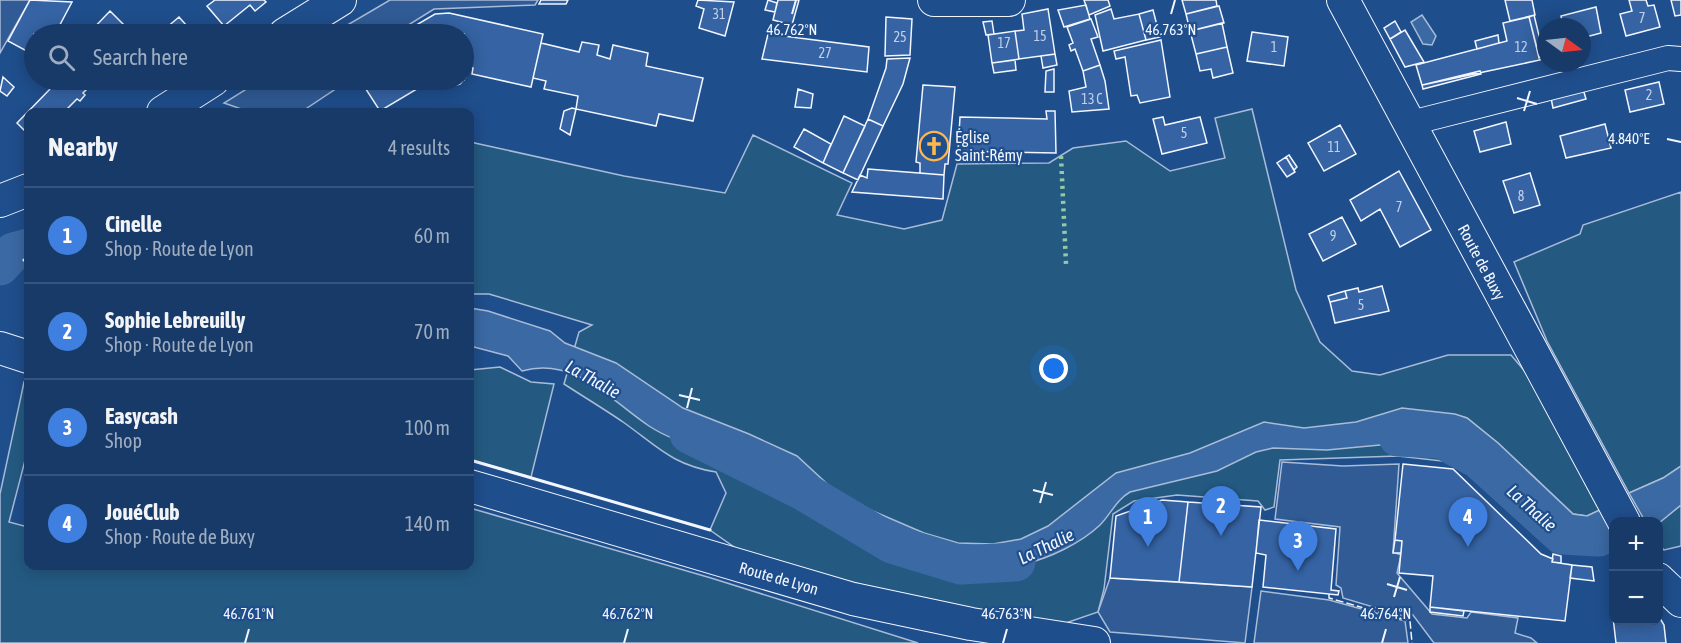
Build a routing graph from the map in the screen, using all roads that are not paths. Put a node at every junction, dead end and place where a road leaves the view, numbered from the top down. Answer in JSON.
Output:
{"nodes":[{"id":1,"x":340,"y":0,"type":"edge"},
{"id":2,"x":934,"y":0,"type":"edge"},
{"id":3,"x":1009,"y":0,"type":"edge"},
{"id":4,"x":1343,"y":0,"type":"edge"},
{"id":5,"x":971,"y":1,"type":"edge"},
{"id":6,"x":301,"y":24,"type":"edge"},
{"id":7,"x":1681,"y":59,"type":"edge"},
{"id":8,"x":197,"y":90,"type":"edge"},
{"id":9,"x":169,"y":108,"type":"edge"},
{"id":10,"x":1407,"y":123,"type":"junction"},
{"id":11,"x":24,"y":192,"type":"edge"},
{"id":12,"x":0,"y":201,"type":"edge"},
{"id":13,"x":0,"y":348,"type":"edge"},
{"id":14,"x":24,"y":356,"type":"edge"},
{"id":15,"x":474,"y":487,"type":"edge"},
{"id":16,"x":1621,"y":517,"type":"edge"},
{"id":17,"x":1663,"y":583,"type":"edge"},
{"id":18,"x":1681,"y":601,"type":"edge"},
{"id":19,"x":1094,"y":643,"type":"edge"}],
"edges":[{"from":1,"to":6,"type":"main road"},
{"from":2,"to":5,"type":"main road"},
{"from":3,"to":5,"type":"main road"},
{"from":4,"to":10,"type":"main road","name":"Route de Buxy"},
{"from":7,"to":10,"type":"street"},
{"from":8,"to":9,"type":"main road"},
{"from":10,"to":16,"type":"main road","name":"Route de Buxy"},
{"from":11,"to":12,"type":"main road"},
{"from":13,"to":14,"type":"main road"},
{"from":15,"to":19,"type":"main road","name":"Route de Lyon"},
{"from":17,"to":18,"type":"main road"}]}
